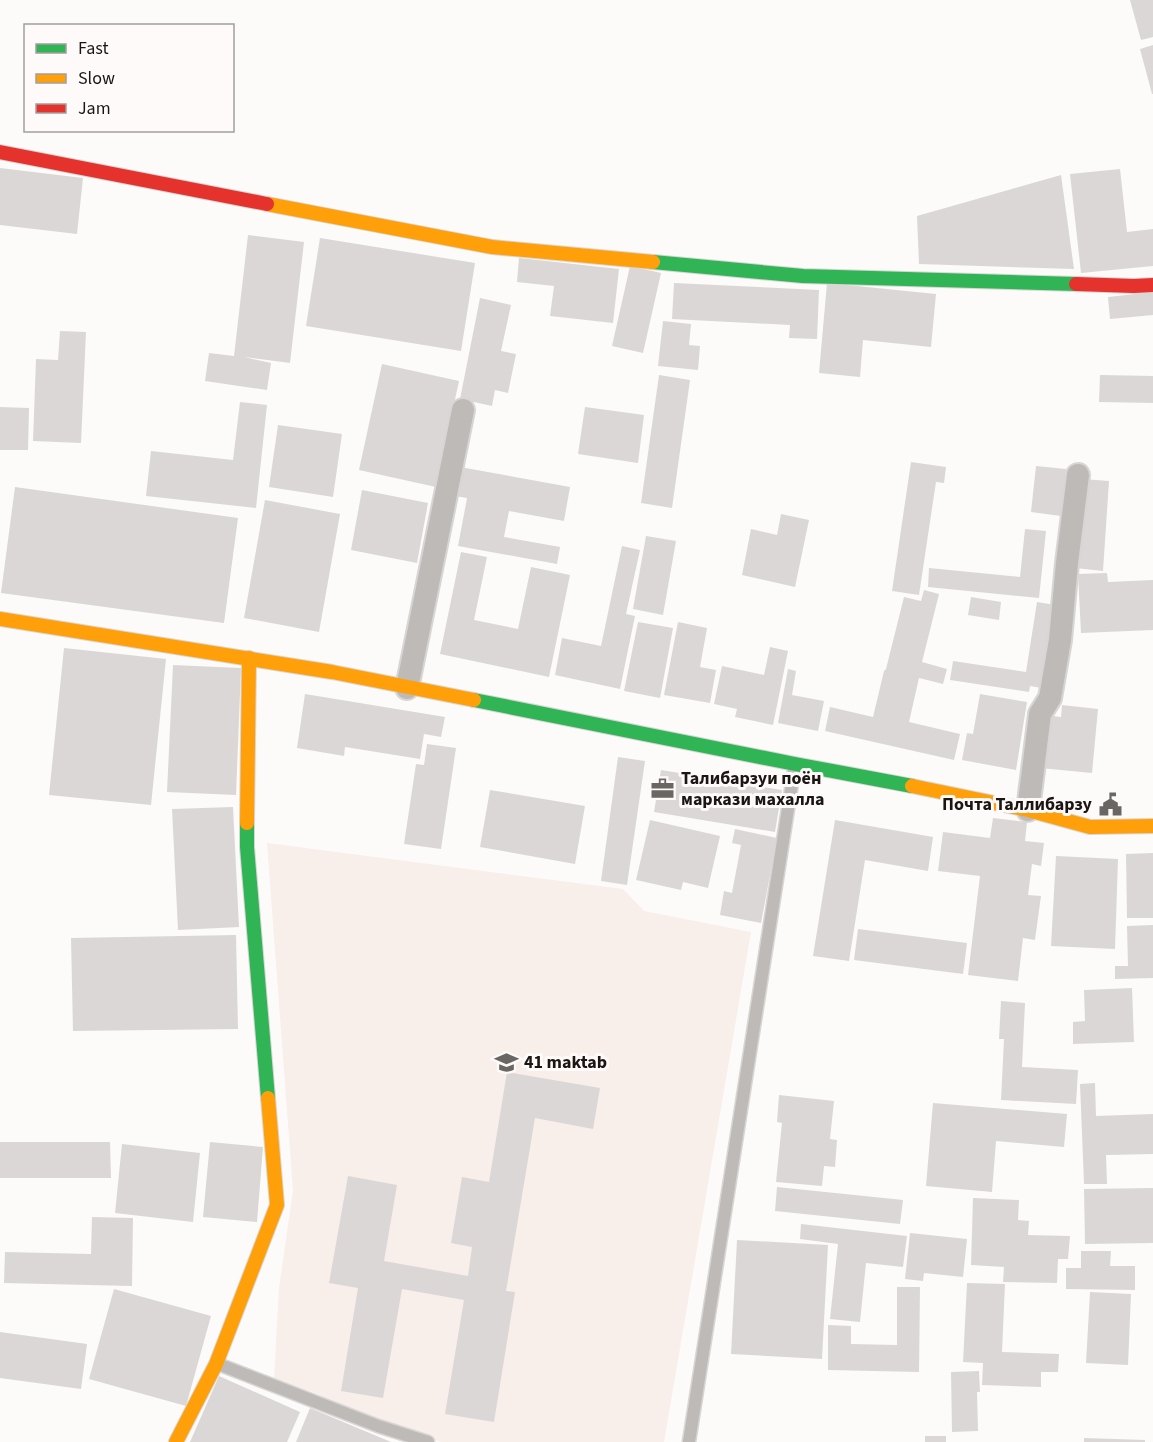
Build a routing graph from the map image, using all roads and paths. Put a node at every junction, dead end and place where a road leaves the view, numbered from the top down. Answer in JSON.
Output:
{"nodes":[{"id":1,"x":0,"y":152,"type":"edge"},
{"id":2,"x":1153,"y":285,"type":"edge"},
{"id":3,"x":463,"y":410,"type":"dead end"},
{"id":4,"x":1078,"y":475,"type":"dead end"},
{"id":5,"x":0,"y":619,"type":"edge"},
{"id":6,"x":249,"y":658,"type":"junction"},
{"id":7,"x":407,"y":688,"type":"junction"},
{"id":8,"x":795,"y":764,"type":"junction"},
{"id":9,"x":1028,"y":810,"type":"junction"},
{"id":10,"x":1153,"y":826,"type":"edge"},
{"id":11,"x":216,"y":1364,"type":"junction"},
{"id":12,"x":176,"y":1442,"type":"edge"},
{"id":13,"x":428,"y":1442,"type":"edge"},
{"id":14,"x":689,"y":1442,"type":"edge"}],
"edges":[{"from":1,"to":2,"type":"street"},
{"from":3,"to":7,"type":"street"},
{"from":4,"to":9,"type":"street"},
{"from":5,"to":6,"type":"street"},
{"from":6,"to":7,"type":"street"},
{"from":6,"to":11,"type":"street"},
{"from":7,"to":8,"type":"street"},
{"from":8,"to":9,"type":"street"},
{"from":8,"to":14,"type":"lane"},
{"from":9,"to":10,"type":"street"},
{"from":11,"to":12,"type":"street"},
{"from":11,"to":13,"type":"lane"}]}
